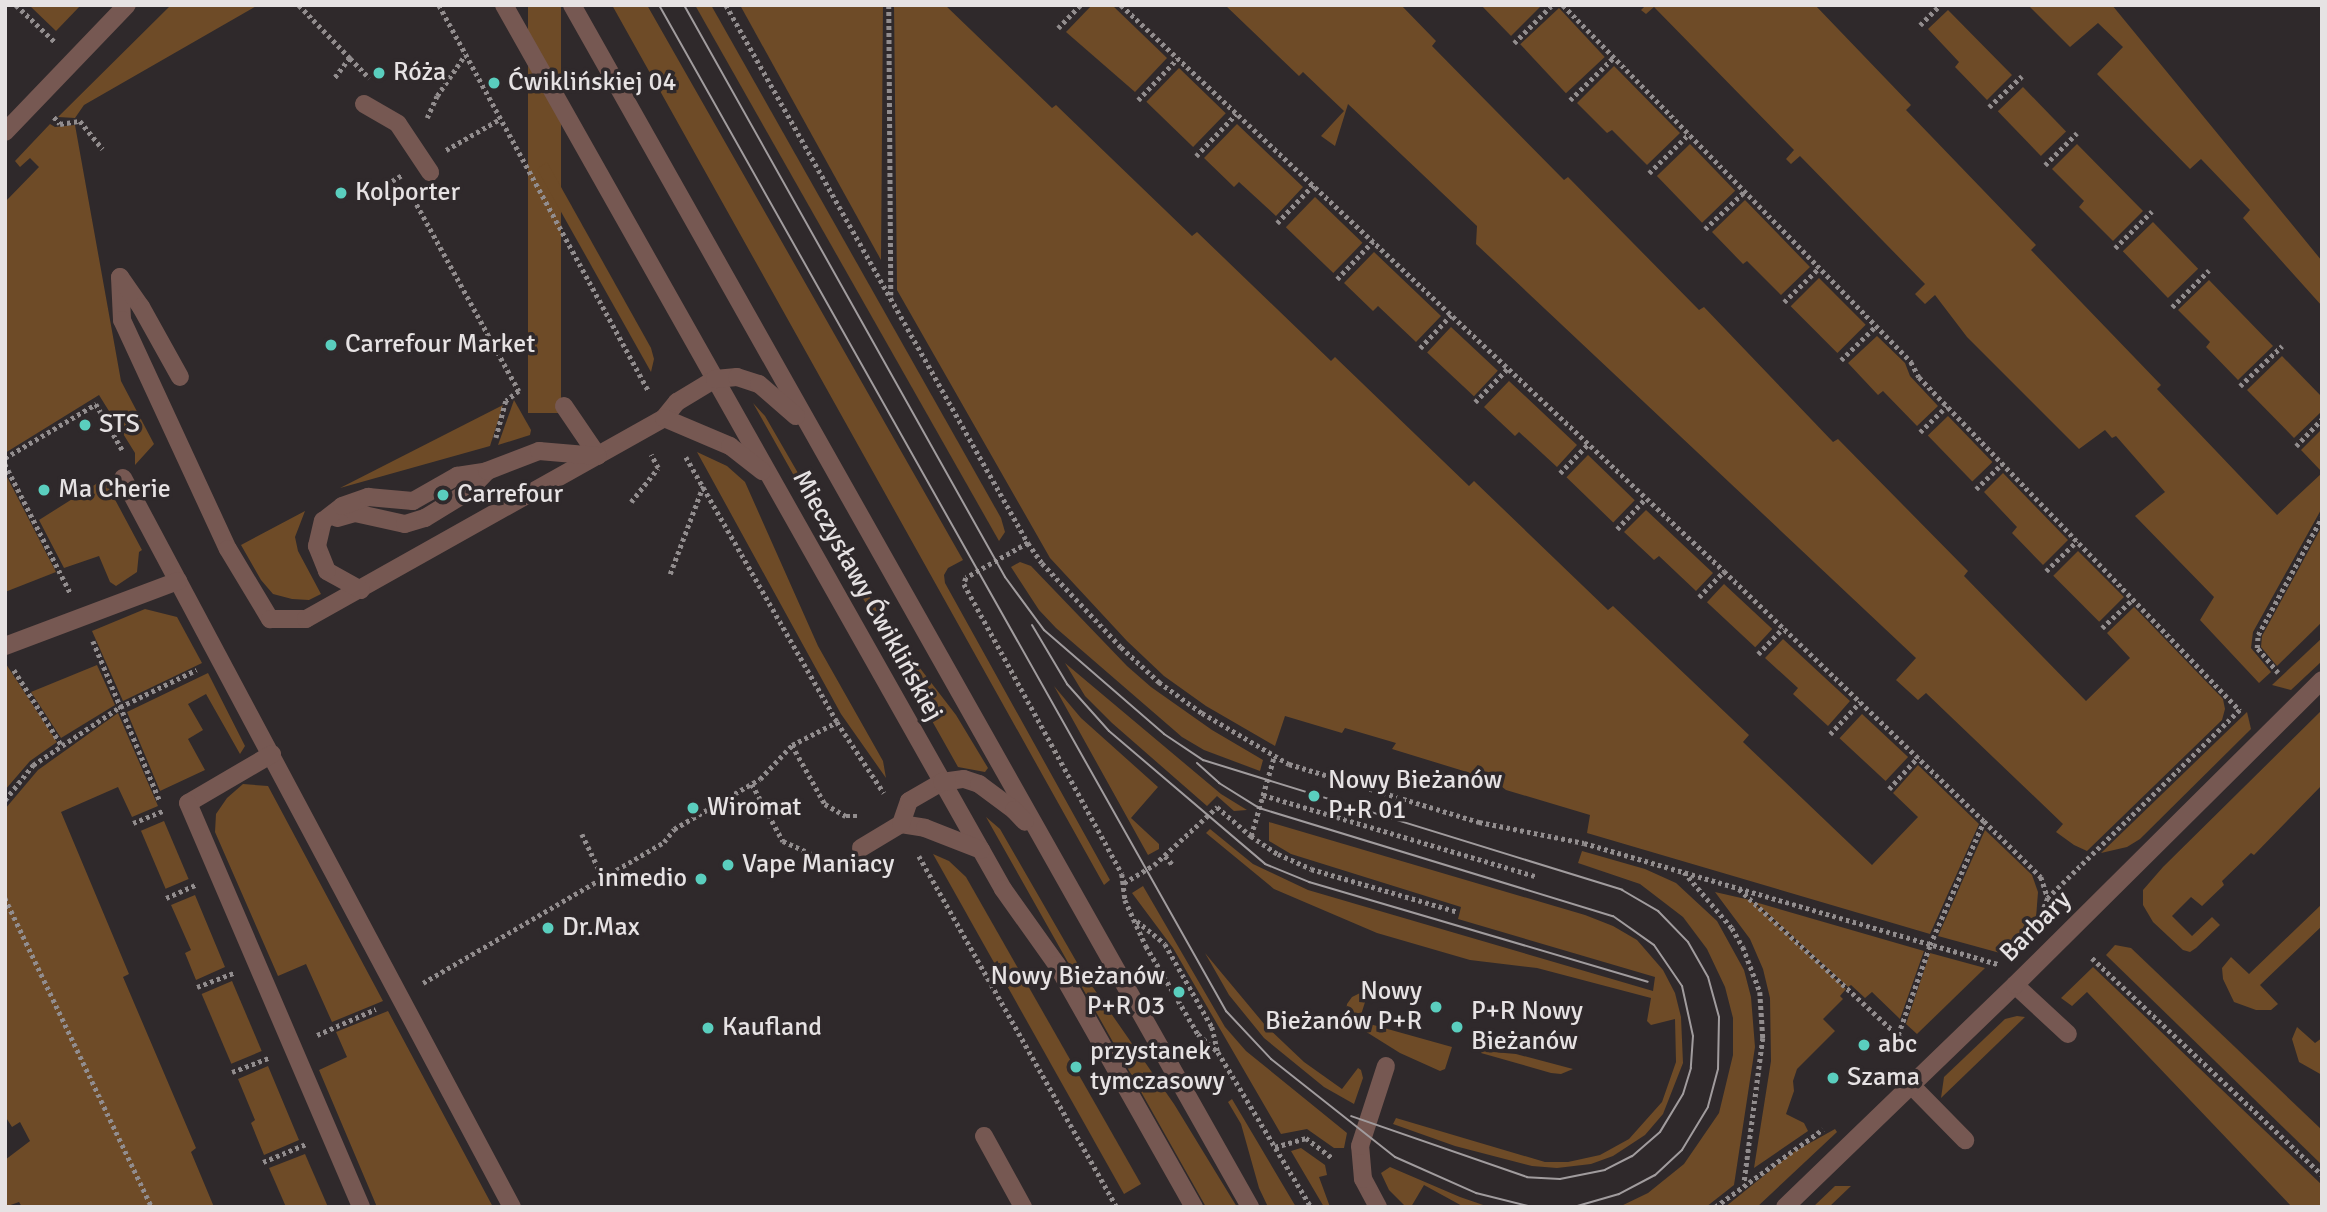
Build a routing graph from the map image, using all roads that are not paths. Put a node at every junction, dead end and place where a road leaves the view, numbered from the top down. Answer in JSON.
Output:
{"nodes":[{"id":1,"x":127,"y":5,"type":"edge"},
{"id":2,"x":504,"y":5,"type":"edge"},
{"id":3,"x":572,"y":5,"type":"edge"},
{"id":4,"x":364,"y":104,"type":"dead end"},
{"id":5,"x":5,"y":132,"type":"edge"},
{"id":6,"x":430,"y":172,"type":"dead end"},
{"id":7,"x":180,"y":377,"type":"dead end"},
{"id":8,"x":715,"y":379,"type":"junction"},
{"id":9,"x":564,"y":406,"type":"dead end"},
{"id":10,"x":664,"y":418,"type":"junction"},
{"id":11,"x":819,"y":443,"type":"junction"},
{"id":12,"x":598,"y":456,"type":"junction"},
{"id":13,"x":123,"y":478,"type":"road end"},
{"id":14,"x":772,"y":481,"type":"junction"},
{"id":15,"x":178,"y":581,"type":"junction"},
{"id":16,"x":360,"y":590,"type":"junction"},
{"id":17,"x":5,"y":646,"type":"edge"},
{"id":18,"x":2322,"y":680,"type":"edge"},
{"id":19,"x":272,"y":754,"type":"junction"},
{"id":20,"x":942,"y":782,"type":"junction"},
{"id":21,"x":901,"y":824,"type":"junction"},
{"id":22,"x":1046,"y":846,"type":"junction"},
{"id":23,"x":861,"y":848,"type":"dead end"},
{"id":24,"x":981,"y":850,"type":"junction"},
{"id":25,"x":2015,"y":985,"type":"junction"},
{"id":26,"x":2068,"y":1034,"type":"dead end"},
{"id":27,"x":1387,"y":1066,"type":"dead end"},
{"id":28,"x":1912,"y":1086,"type":"junction"},
{"id":29,"x":984,"y":1136,"type":"dead end"},
{"id":30,"x":1965,"y":1140,"type":"dead end"},
{"id":31,"x":361,"y":1207,"type":"edge"},
{"id":32,"x":512,"y":1207,"type":"edge"},
{"id":33,"x":1023,"y":1207,"type":"edge"},
{"id":34,"x":1194,"y":1207,"type":"edge"},
{"id":35,"x":1250,"y":1207,"type":"edge"},
{"id":36,"x":1378,"y":1207,"type":"edge"},
{"id":37,"x":1785,"y":1207,"type":"edge"}],
"edges":[{"from":1,"to":5,"type":"street"},
{"from":2,"to":8,"type":"street","name":"Mieczysławy Ćwiklińskiej"},
{"from":3,"to":11,"type":"street","name":"Mieczysławy Ćwiklińskiej"},
{"from":4,"to":6,"type":"street"},
{"from":7,"to":16,"type":"street"},
{"from":8,"to":10,"type":"street"},
{"from":8,"to":11,"type":"street"},
{"from":8,"to":14,"type":"street","name":"Mieczysławy Ćwiklińskiej"},
{"from":9,"to":12,"type":"street"},
{"from":10,"to":12,"type":"street"},
{"from":10,"to":14,"type":"street"},
{"from":11,"to":22,"type":"street","name":"Mieczysławy Ćwiklińskiej"},
{"from":12,"to":16,"type":"street"},
{"from":12,"to":16,"type":"street"},
{"from":13,"to":15,"type":"street"},
{"from":14,"to":20,"type":"street","name":"Mieczysławy Ćwiklińskiej"},
{"from":15,"to":17,"type":"street"},
{"from":15,"to":19,"type":"street"},
{"from":18,"to":25,"type":"street","name":"Barbary"},
{"from":19,"to":31,"type":"street"},
{"from":19,"to":32,"type":"street"},
{"from":20,"to":21,"type":"street"},
{"from":20,"to":22,"type":"street"},
{"from":20,"to":24,"type":"street","name":"Mieczysławy Ćwiklińskiej"},
{"from":21,"to":23,"type":"street"},
{"from":21,"to":24,"type":"street"},
{"from":22,"to":35,"type":"street","name":"Mieczysławy Ćwiklińskiej"},
{"from":24,"to":34,"type":"street","name":"Mieczysławy Ćwiklińskiej"},
{"from":25,"to":26,"type":"street"},
{"from":25,"to":28,"type":"street","name":"Barbary"},
{"from":27,"to":36,"type":"street"},
{"from":28,"to":30,"type":"street"},
{"from":28,"to":37,"type":"street","name":"Barbary"},
{"from":29,"to":33,"type":"street"}]}
